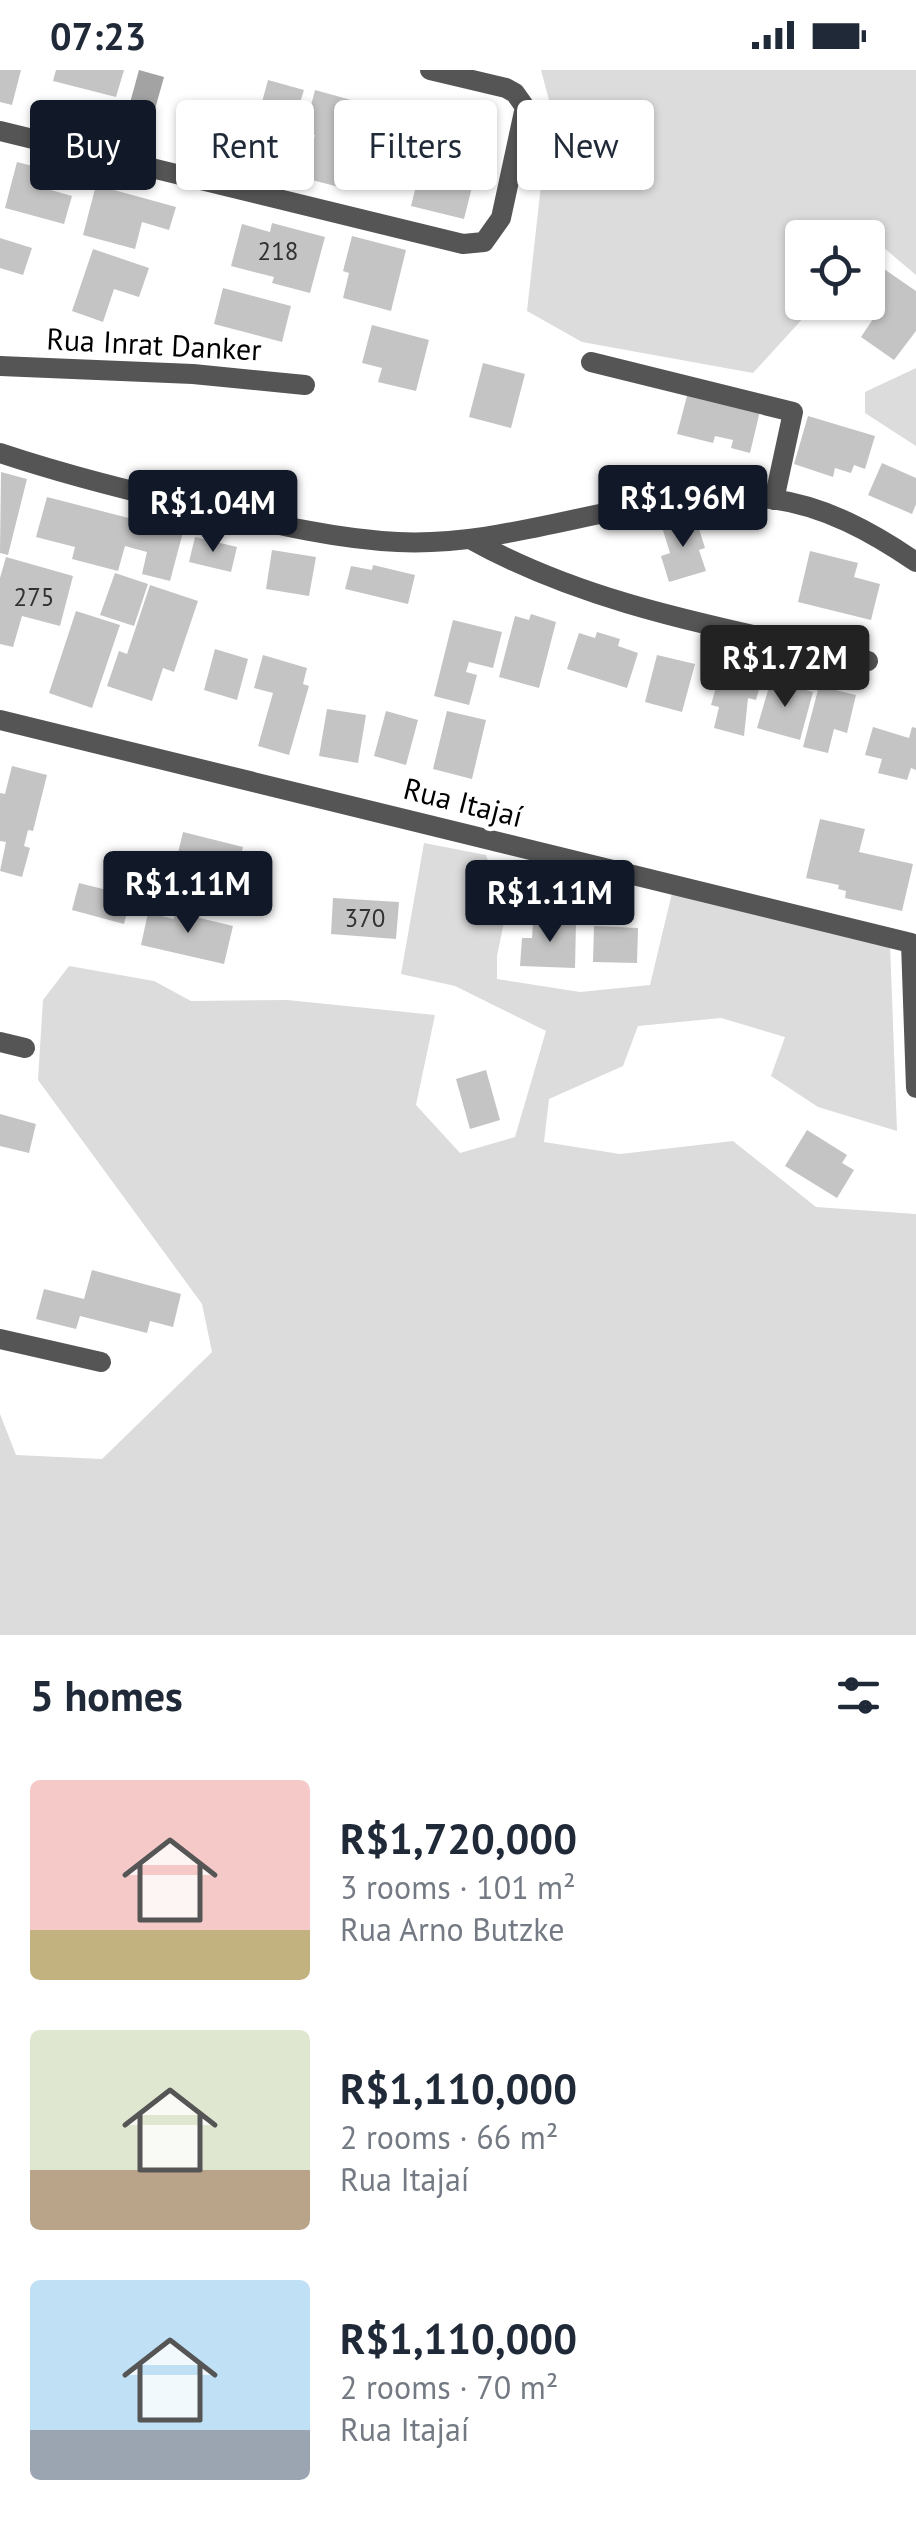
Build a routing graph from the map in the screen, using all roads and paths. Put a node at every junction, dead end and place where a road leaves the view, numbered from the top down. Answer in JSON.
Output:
{"nodes":[{"id":1,"x":430,"y":70,"type":"edge"},
{"id":2,"x":0,"y":132,"type":"edge"},
{"id":3,"x":591,"y":362,"type":"dead end"},
{"id":4,"x":0,"y":366,"type":"edge"},
{"id":5,"x":305,"y":386,"type":"dead end"},
{"id":6,"x":0,"y":452,"type":"edge"},
{"id":7,"x":774,"y":500,"type":"junction"},
{"id":8,"x":470,"y":539,"type":"junction"},
{"id":9,"x":916,"y":562,"type":"edge"},
{"id":10,"x":868,"y":661,"type":"dead end"},
{"id":11,"x":0,"y":720,"type":"edge"},
{"id":12,"x":0,"y":1042,"type":"edge"},
{"id":13,"x":24,"y":1048,"type":"dead end"},
{"id":14,"x":916,"y":1088,"type":"edge"},
{"id":15,"x":0,"y":1338,"type":"edge"},
{"id":16,"x":101,"y":1362,"type":"dead end"}],
"edges":[{"from":1,"to":2,"type":"street"},
{"from":3,"to":7,"type":"street"},
{"from":4,"to":5,"type":"street","name":"Rua Inrat Danker"},
{"from":6,"to":8,"type":"street"},
{"from":7,"to":8,"type":"street"},
{"from":7,"to":9,"type":"street"},
{"from":8,"to":10,"type":"street"},
{"from":11,"to":14,"type":"street","name":"Rua Itajaí"},
{"from":12,"to":13,"type":"street"},
{"from":15,"to":16,"type":"street"}]}
